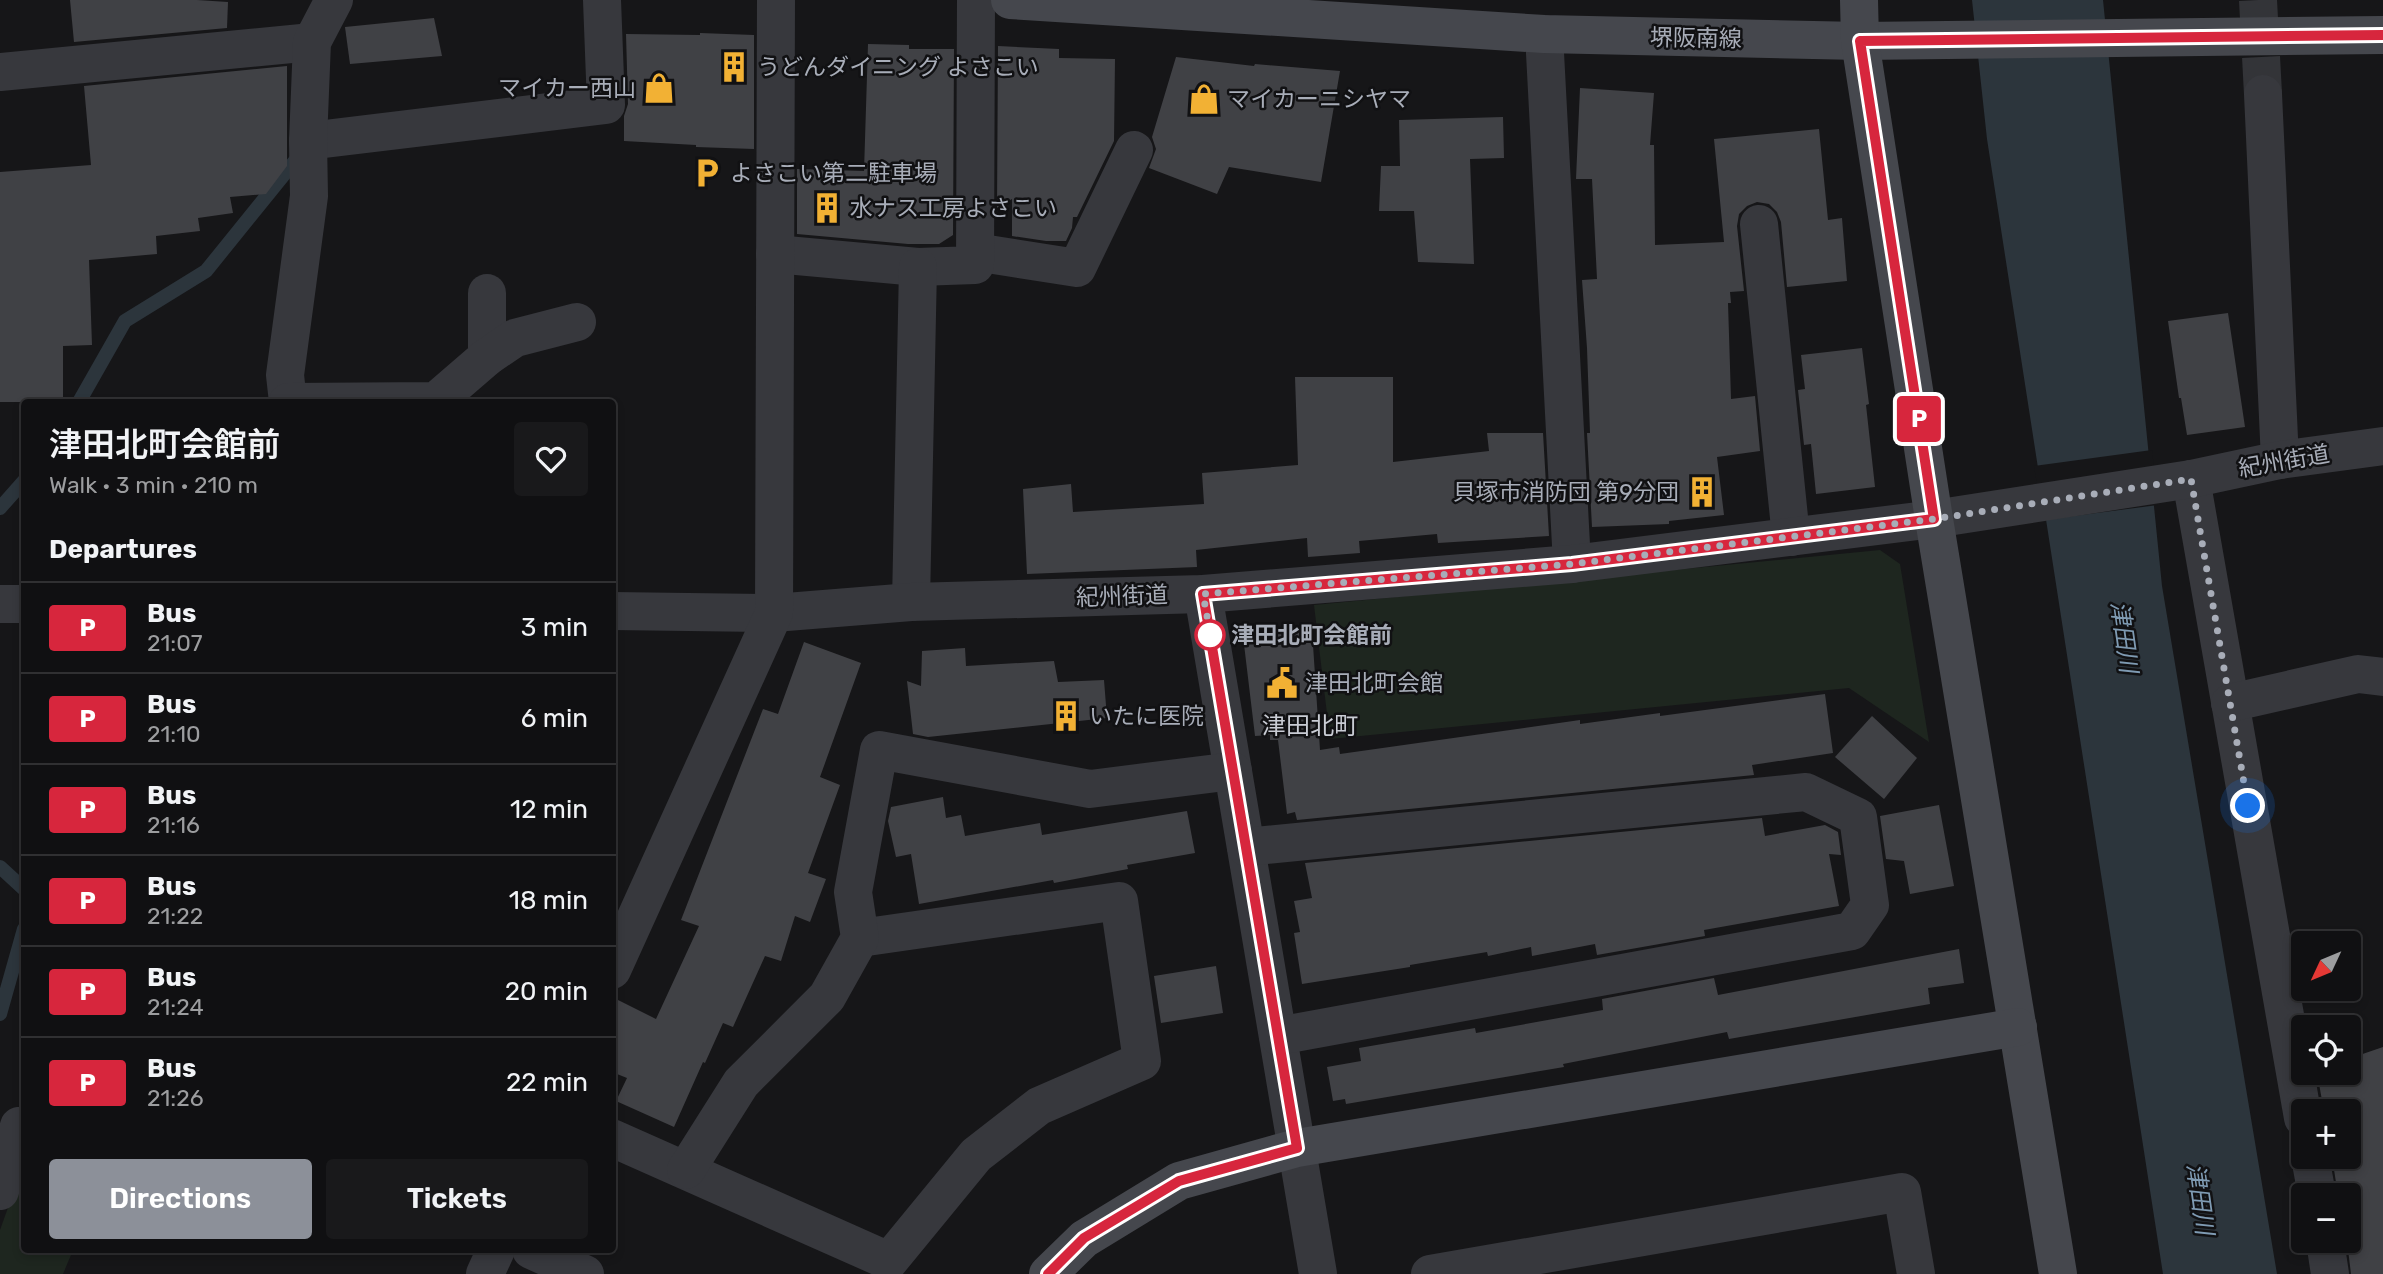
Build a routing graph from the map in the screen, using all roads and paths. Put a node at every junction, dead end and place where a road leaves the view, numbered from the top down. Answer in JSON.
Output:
{"nodes":[{"id":1,"x":334,"y":0,"type":"edge"},
{"id":2,"x":603,"y":0,"type":"edge"},
{"id":3,"x":776,"y":0,"type":"edge"},
{"id":4,"x":976,"y":0,"type":"edge"},
{"id":5,"x":1010,"y":0,"type":"edge"},
{"id":6,"x":1859,"y":0,"type":"edge"},
{"id":7,"x":1544,"y":34,"type":"junction"},
{"id":8,"x":2383,"y":35,"type":"edge"},
{"id":9,"x":1860,"y":41,"type":"junction"},
{"id":10,"x":312,"y":43,"type":"junction"},
{"id":11,"x":0,"y":72,"type":"edge"},
{"id":12,"x":2263,"y":94,"type":"tunnel mouth"},
{"id":13,"x":308,"y":141,"type":"junction"},
{"id":14,"x":1134,"y":150,"type":"dead end"},
{"id":15,"x":1759,"y":224,"type":"dead end"},
{"id":16,"x":975,"y":252,"type":"junction"},
{"id":17,"x":775,"y":254,"type":"junction"},
{"id":18,"x":918,"y":267,"type":"junction"},
{"id":19,"x":487,"y":293,"type":"dead end"},
{"id":20,"x":577,"y":323,"type":"dead end"},
{"id":21,"x":487,"y":357,"type":"junction"},
{"id":22,"x":288,"y":399,"type":"edge"},
{"id":23,"x":438,"y":399,"type":"edge"},
{"id":24,"x":2383,"y":446,"type":"edge"},
{"id":25,"x":2280,"y":460,"type":"junction"},
{"id":26,"x":2188,"y":479,"type":"junction"},
{"id":27,"x":1934,"y":519,"type":"junction"},
{"id":28,"x":1791,"y":537,"type":"junction"},
{"id":29,"x":1572,"y":564,"type":"junction"},
{"id":30,"x":1203,"y":594,"type":"junction"},
{"id":31,"x":911,"y":602,"type":"junction"},
{"id":32,"x":0,"y":604,"type":"edge"},
{"id":33,"x":21,"y":604,"type":"edge"},
{"id":34,"x":616,"y":611,"type":"edge"},
{"id":35,"x":774,"y":613,"type":"junction"},
{"id":36,"x":2383,"y":677,"type":"edge"},
{"id":37,"x":2230,"y":703,"type":"junction"},
{"id":38,"x":1233,"y":771,"type":"junction"},
{"id":39,"x":1246,"y":847,"type":"junction"},
{"id":40,"x":860,"y":938,"type":"junction"},
{"id":41,"x":616,"y":961,"type":"edge"},
{"id":42,"x":2018,"y":1027,"type":"junction"},
{"id":43,"x":1278,"y":1036,"type":"junction"},
{"id":44,"x":2300,"y":1099,"type":"edge"},
{"id":45,"x":15,"y":1122,"type":"edge"},
{"id":46,"x":616,"y":1140,"type":"edge"},
{"id":47,"x":1297,"y":1148,"type":"junction"},
{"id":48,"x":686,"y":1170,"type":"junction"},
{"id":49,"x":0,"y":1191,"type":"edge"},
{"id":50,"x":495,"y":1253,"type":"edge"},
{"id":51,"x":538,"y":1253,"type":"edge"},
{"id":52,"x":2327,"y":1253,"type":"edge"},
{"id":53,"x":485,"y":1274,"type":"edge"},
{"id":54,"x":585,"y":1274,"type":"edge"},
{"id":55,"x":1048,"y":1274,"type":"edge"},
{"id":56,"x":1318,"y":1274,"type":"edge"},
{"id":57,"x":1430,"y":1274,"type":"edge"},
{"id":58,"x":1916,"y":1274,"type":"edge"},
{"id":59,"x":2058,"y":1274,"type":"edge"},
{"id":60,"x":2330,"y":1274,"type":"edge"}],
"edges":[{"from":1,"to":10,"type":"street"},
{"from":2,"to":13,"type":"street"},
{"from":3,"to":17,"type":"street"},
{"from":4,"to":16,"type":"street"},
{"from":5,"to":7,"type":"street","name":"堺阪南線"},
{"from":6,"to":9,"type":"street"},
{"from":7,"to":9,"type":"street","name":"堺阪南線"},
{"from":7,"to":29,"type":"street"},
{"from":8,"to":9,"type":"street","name":"堺阪南線"},
{"from":9,"to":27,"type":"street"},
{"from":10,"to":11,"type":"street"},
{"from":10,"to":13,"type":"street"},
{"from":12,"to":25,"type":"street"},
{"from":13,"to":22,"type":"street"},
{"from":14,"to":16,"type":"street"},
{"from":15,"to":28,"type":"street"},
{"from":16,"to":18,"type":"street"},
{"from":17,"to":18,"type":"street"},
{"from":17,"to":35,"type":"street"},
{"from":18,"to":31,"type":"street"},
{"from":19,"to":21,"type":"street"},
{"from":20,"to":21,"type":"street"},
{"from":21,"to":23,"type":"street"},
{"from":24,"to":25,"type":"street","name":"紀州街道"},
{"from":25,"to":26,"type":"street","name":"紀州街道"},
{"from":26,"to":27,"type":"street","name":"紀州街道"},
{"from":26,"to":37,"type":"street"},
{"from":27,"to":28,"type":"street","name":"紀州街道"},
{"from":27,"to":42,"type":"street"},
{"from":28,"to":29,"type":"street","name":"紀州街道"},
{"from":29,"to":30,"type":"street","name":"紀州街道"},
{"from":30,"to":31,"type":"street","name":"紀州街道"},
{"from":30,"to":38,"type":"street"},
{"from":31,"to":35,"type":"street","name":"紀州街道"},
{"from":32,"to":33,"type":"street"},
{"from":34,"to":35,"type":"street","name":"紀州街道"},
{"from":35,"to":41,"type":"street"},
{"from":36,"to":37,"type":"street"},
{"from":37,"to":44,"type":"street"},
{"from":38,"to":39,"type":"street"},
{"from":38,"to":40,"type":"street"},
{"from":39,"to":43,"type":"street"},
{"from":39,"to":43,"type":"street"},
{"from":40,"to":48,"type":"street"},
{"from":40,"to":48,"type":"street"},
{"from":42,"to":47,"type":"street"},
{"from":42,"to":59,"type":"street"},
{"from":43,"to":47,"type":"street"},
{"from":45,"to":49,"type":"street"},
{"from":46,"to":48,"type":"street"},
{"from":47,"to":55,"type":"street"},
{"from":47,"to":56,"type":"street"},
{"from":50,"to":53,"type":"street"},
{"from":51,"to":54,"type":"street"},
{"from":52,"to":60,"type":"street"},
{"from":57,"to":58,"type":"street"}]}
